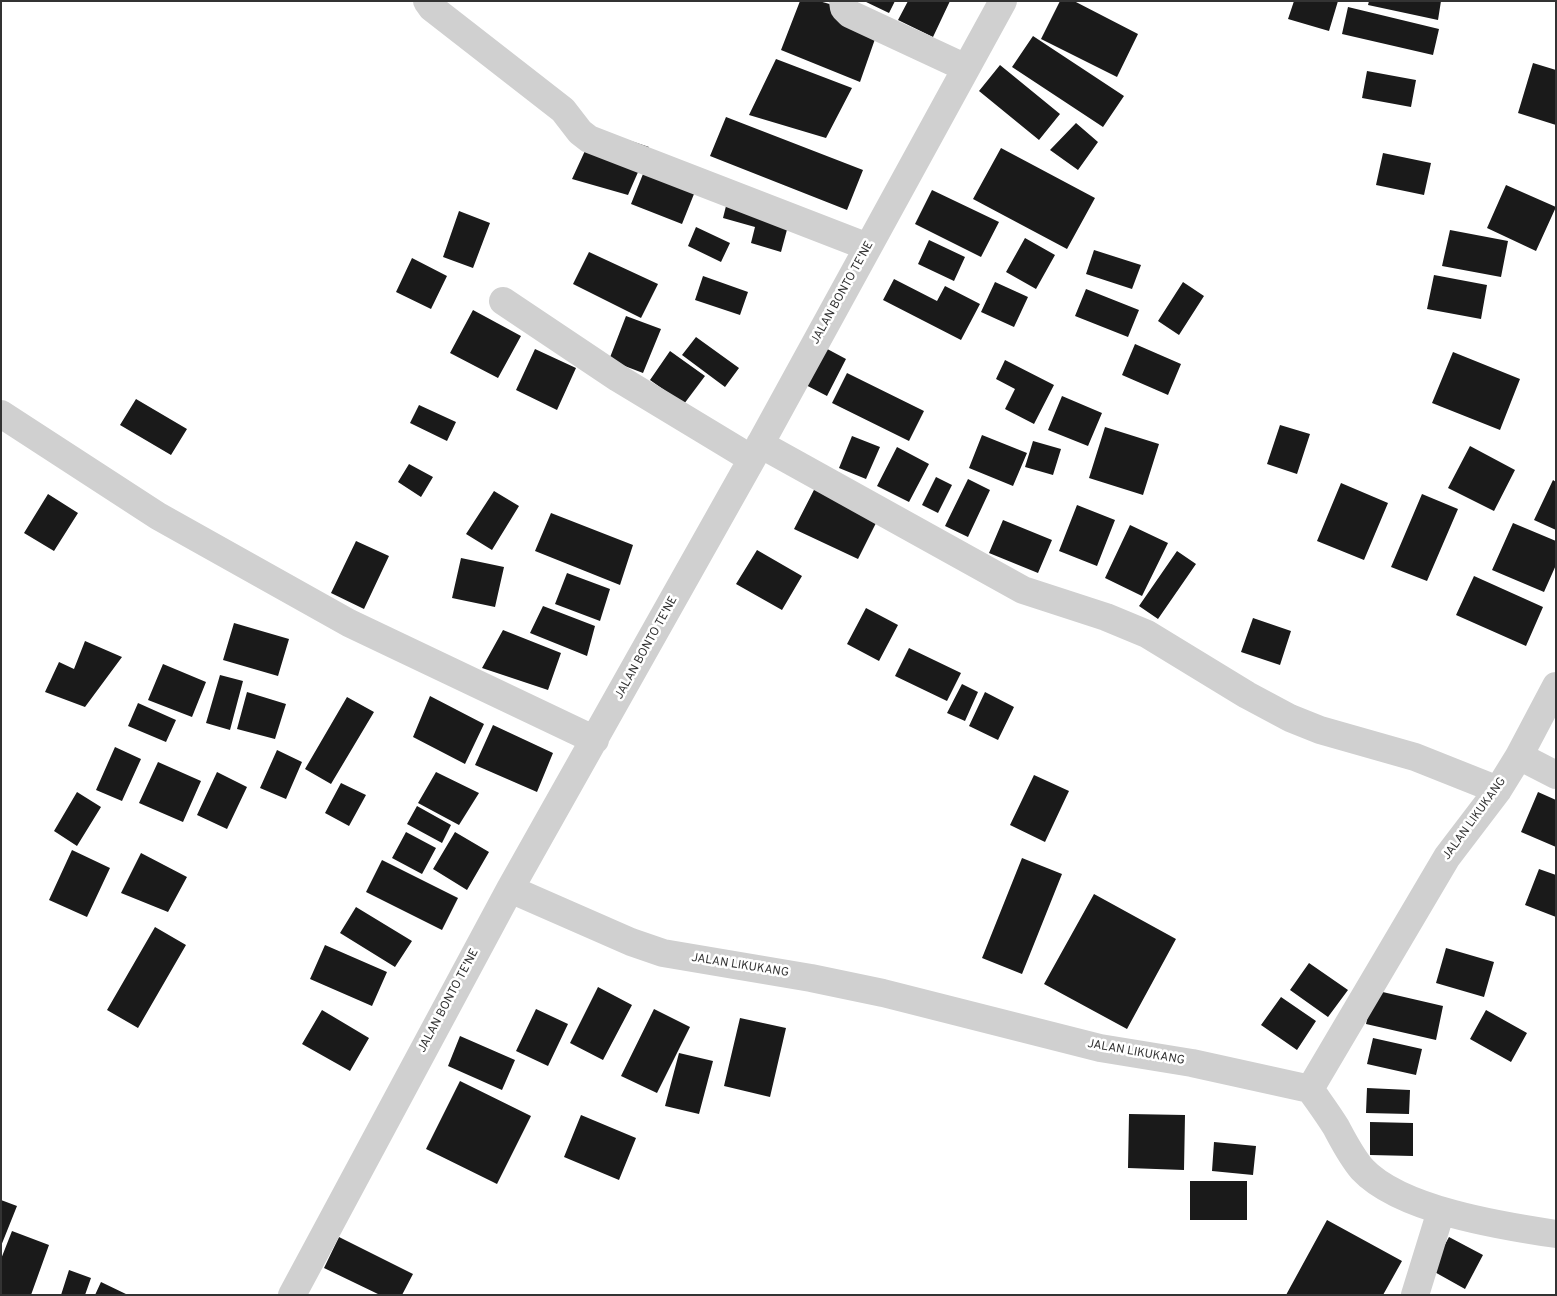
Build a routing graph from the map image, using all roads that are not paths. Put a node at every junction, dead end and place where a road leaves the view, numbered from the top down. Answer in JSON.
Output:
{"nodes":[{"id":1,"x":427,"y":1,"type":"edge"},
{"id":2,"x":842,"y":1,"type":"edge"},
{"id":3,"x":1003,"y":1,"type":"edge"},
{"id":4,"x":966,"y":68,"type":"junction"},
{"id":5,"x":868,"y":247,"type":"junction"},
{"id":6,"x":503,"y":301,"type":"dead end"},
{"id":7,"x":1,"y":414,"type":"edge"},
{"id":8,"x":756,"y":451,"type":"junction"},
{"id":9,"x":1556,"y":686,"type":"edge"},
{"id":10,"x":595,"y":740,"type":"junction"},
{"id":11,"x":1519,"y":756,"type":"junction"},
{"id":12,"x":1556,"y":775,"type":"edge"},
{"id":13,"x":1498,"y":790,"type":"junction"},
{"id":14,"x":510,"y":889,"type":"junction"},
{"id":15,"x":1310,"y":1089,"type":"junction"},
{"id":16,"x":1441,"y":1211,"type":"junction"},
{"id":17,"x":1556,"y":1234,"type":"edge"},
{"id":18,"x":292,"y":1295,"type":"edge"},
{"id":19,"x":1415,"y":1295,"type":"edge"}],
"edges":[{"from":1,"to":5,"type":"street"},
{"from":2,"to":4,"type":"street"},
{"from":3,"to":4,"type":"street","name":"JALAN BONTO TE'NE"},
{"from":4,"to":5,"type":"street","name":"JALAN BONTO TE'NE"},
{"from":5,"to":8,"type":"street","name":"JALAN BONTO TE'NE"},
{"from":6,"to":8,"type":"street"},
{"from":7,"to":10,"type":"street"},
{"from":8,"to":10,"type":"street","name":"JALAN BONTO TE'NE"},
{"from":8,"to":13,"type":"street"},
{"from":9,"to":11,"type":"street","name":"JALAN LIKUKANG"},
{"from":10,"to":14,"type":"street","name":"JALAN BONTO TE'NE"},
{"from":11,"to":12,"type":"street"},
{"from":11,"to":13,"type":"street","name":"JALAN LIKUKANG"},
{"from":13,"to":15,"type":"street","name":"JALAN LIKUKANG"},
{"from":14,"to":15,"type":"street","name":"JALAN LIKUKANG"},
{"from":14,"to":18,"type":"street","name":"JALAN BONTO TE'NE"},
{"from":15,"to":16,"type":"street"},
{"from":16,"to":17,"type":"street"},
{"from":16,"to":19,"type":"street"}]}
